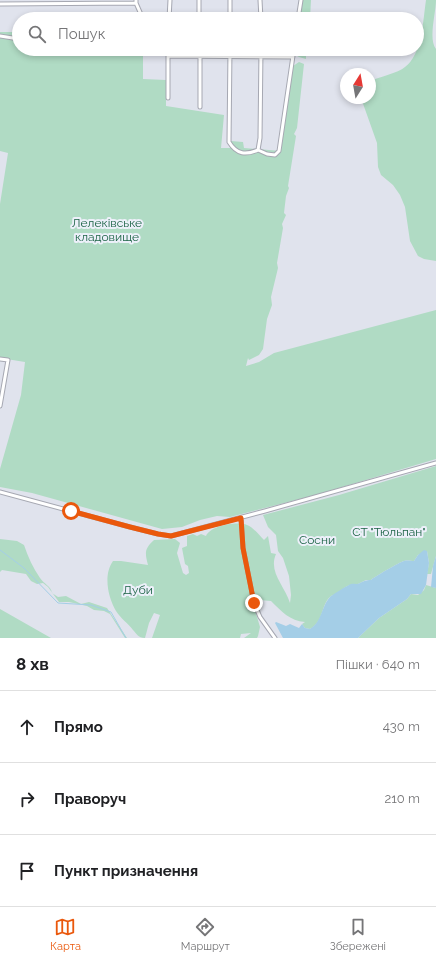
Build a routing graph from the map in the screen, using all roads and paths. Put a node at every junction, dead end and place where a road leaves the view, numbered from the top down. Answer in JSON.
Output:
{"nodes":[{"id":1,"x":170,"y":0,"type":"edge"},
{"id":2,"x":199,"y":0,"type":"edge"},
{"id":3,"x":230,"y":0,"type":"edge"},
{"id":4,"x":260,"y":0,"type":"edge"},
{"id":5,"x":300,"y":0,"type":"edge"},
{"id":6,"x":31,"y":2,"type":"edge"},
{"id":7,"x":62,"y":2,"type":"edge"},
{"id":8,"x":136,"y":2,"type":"edge"},
{"id":9,"x":0,"y":4,"type":"edge"},
{"id":10,"x":140,"y":12,"type":"edge"},
{"id":11,"x":169,"y":12,"type":"edge"},
{"id":12,"x":199,"y":12,"type":"edge"},
{"id":13,"x":230,"y":12,"type":"edge"},
{"id":14,"x":261,"y":12,"type":"edge"},
{"id":15,"x":299,"y":12,"type":"edge"},
{"id":16,"x":0,"y":36,"type":"edge"},
{"id":17,"x":12,"y":38,"type":"edge"},
{"id":18,"x":168,"y":56,"type":"joint"},
{"id":19,"x":200,"y":56,"type":"junction"},
{"id":20,"x":230,"y":56,"type":"junction"},
{"id":21,"x":261,"y":56,"type":"junction"},
{"id":22,"x":293,"y":57,"type":"joint"},
{"id":23,"x":168,"y":98,"type":"dead end"},
{"id":24,"x":200,"y":108,"type":"dead end"},
{"id":25,"x":258,"y":150,"type":"junction"},
{"id":26,"x":0,"y":359,"type":"edge"},
{"id":27,"x":0,"y":405,"type":"edge"},
{"id":28,"x":436,"y":463,"type":"edge"},
{"id":29,"x":0,"y":492,"type":"edge"},
{"id":30,"x":241,"y":518,"type":"junction"},
{"id":31,"x":275,"y":638,"type":"edge"}],
"edges":[{"from":1,"to":11,"type":"street"},
{"from":2,"to":12,"type":"street"},
{"from":3,"to":13,"type":"street"},
{"from":4,"to":14,"type":"street"},
{"from":5,"to":15,"type":"street"},
{"from":6,"to":7,"type":"street"},
{"from":6,"to":9,"type":"street"},
{"from":7,"to":8,"type":"street"},
{"from":8,"to":10,"type":"street"},
{"from":16,"to":17,"type":"street"},
{"from":18,"to":19,"type":"street"},
{"from":18,"to":23,"type":"street"},
{"from":19,"to":20,"type":"street"},
{"from":19,"to":24,"type":"street"},
{"from":20,"to":21,"type":"street"},
{"from":20,"to":25,"type":"street"},
{"from":21,"to":22,"type":"street"},
{"from":21,"to":25,"type":"street"},
{"from":22,"to":25,"type":"street"},
{"from":26,"to":27,"type":"street"},
{"from":28,"to":30,"type":"street"},
{"from":29,"to":30,"type":"street"},
{"from":30,"to":31,"type":"street"}]}
